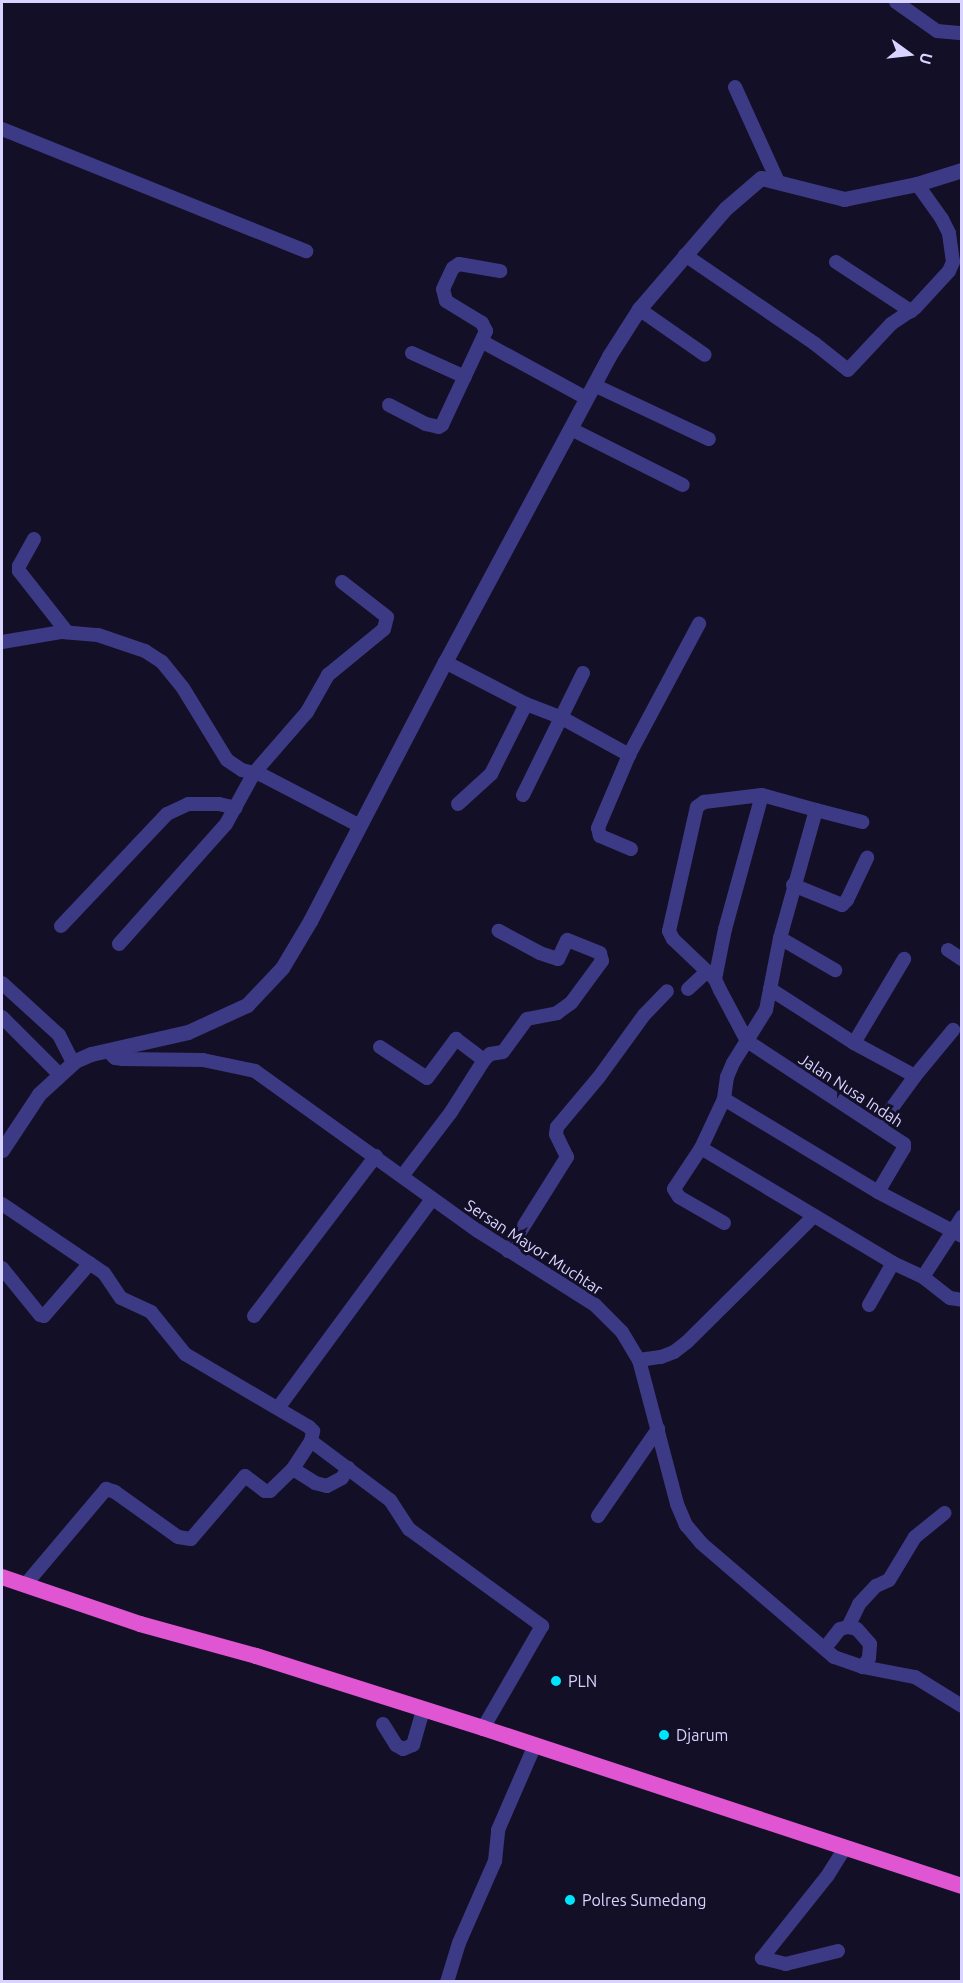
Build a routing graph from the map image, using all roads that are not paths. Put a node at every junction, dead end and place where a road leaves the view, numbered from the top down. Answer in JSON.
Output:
{"nodes":[{"id":1,"x":896,"y":2,"type":"edge"},
{"id":2,"x":962,"y":33,"type":"edge"},
{"id":3,"x":735,"y":87,"type":"dead end"},
{"id":4,"x":2,"y":129,"type":"edge"},
{"id":5,"x":962,"y":170,"type":"edge"},
{"id":6,"x":778,"y":182,"type":"junction"},
{"id":7,"x":917,"y":184,"type":"junction"},
{"id":8,"x":306,"y":251,"type":"dead end"},
{"id":9,"x":685,"y":255,"type":"junction"},
{"id":10,"x":836,"y":262,"type":"dead end"},
{"id":11,"x":500,"y":271,"type":"dead end"},
{"id":12,"x":639,"y":309,"type":"junction"},
{"id":13,"x":911,"y":311,"type":"junction"},
{"id":14,"x":483,"y":342,"type":"junction"},
{"id":15,"x":412,"y":352,"type":"dead end"},
{"id":16,"x":705,"y":355,"type":"dead end"},
{"id":17,"x":465,"y":377,"type":"junction"},
{"id":18,"x":590,"y":391,"type":"junction"},
{"id":19,"x":389,"y":405,"type":"dead end"},
{"id":20,"x":571,"y":429,"type":"junction"},
{"id":21,"x":709,"y":439,"type":"dead end"},
{"id":22,"x":683,"y":485,"type":"dead end"},
{"id":23,"x":34,"y":539,"type":"dead end"},
{"id":24,"x":342,"y":582,"type":"dead end"},
{"id":25,"x":699,"y":624,"type":"dead end"},
{"id":26,"x":67,"y":632,"type":"junction"},
{"id":27,"x":2,"y":642,"type":"edge"},
{"id":28,"x":445,"y":662,"type":"junction"},
{"id":29,"x":583,"y":673,"type":"dead end"},
{"id":30,"x":526,"y":704,"type":"junction"},
{"id":31,"x":562,"y":718,"type":"junction"},
{"id":32,"x":629,"y":755,"type":"junction"},
{"id":33,"x":254,"y":773,"type":"junction"},
{"id":34,"x":523,"y":795,"type":"dead end"},
{"id":35,"x":762,"y":795,"type":"junction"},
{"id":36,"x":458,"y":804,"type":"dead end"},
{"id":37,"x":236,"y":808,"type":"junction"},
{"id":38,"x":816,"y":810,"type":"junction"},
{"id":39,"x":862,"y":822,"type":"dead end"},
{"id":40,"x":360,"y":826,"type":"junction"},
{"id":41,"x":631,"y":849,"type":"dead end"},
{"id":42,"x":867,"y":858,"type":"dead end"},
{"id":43,"x":793,"y":885,"type":"junction"},
{"id":44,"x":61,"y":926,"type":"dead end"},
{"id":45,"x":499,"y":931,"type":"dead end"},
{"id":46,"x":780,"y":938,"type":"junction"},
{"id":47,"x":119,"y":944,"type":"dead end"},
{"id":48,"x":948,"y":950,"type":"dead end"},
{"id":49,"x":962,"y":959,"type":"edge"},
{"id":50,"x":904,"y":960,"type":"dead end"},
{"id":51,"x":835,"y":969,"type":"dead end"},
{"id":52,"x":711,"y":975,"type":"junction"},
{"id":53,"x":2,"y":982,"type":"edge"},
{"id":54,"x":692,"y":985,"type":"dead end"},
{"id":55,"x":770,"y":989,"type":"junction"},
{"id":56,"x":667,"y":990,"type":"dead end"},
{"id":57,"x":2,"y":1017,"type":"edge"},
{"id":58,"x":953,"y":1030,"type":"dead end"},
{"id":59,"x":747,"y":1041,"type":"junction"},
{"id":60,"x":854,"y":1043,"type":"junction"},
{"id":61,"x":380,"y":1047,"type":"dead end"},
{"id":62,"x":108,"y":1051,"type":"junction"},
{"id":63,"x":484,"y":1060,"type":"junction"},
{"id":64,"x":73,"y":1063,"type":"junction"},
{"id":65,"x":58,"y":1074,"type":"junction"},
{"id":66,"x":915,"y":1076,"type":"junction"},
{"id":67,"x":724,"y":1099,"type":"junction"},
{"id":68,"x":878,"y":1127,"type":"junction"},
{"id":69,"x":701,"y":1148,"type":"junction"},
{"id":70,"x":2,"y":1150,"type":"edge"},
{"id":71,"x":376,"y":1156,"type":"junction"},
{"id":72,"x":403,"y":1175,"type":"junction"},
{"id":73,"x":878,"y":1192,"type":"junction"},
{"id":74,"x":432,"y":1199,"type":"junction"},
{"id":75,"x":2,"y":1204,"type":"edge"},
{"id":76,"x":814,"y":1216,"type":"junction"},
{"id":77,"x":962,"y":1217,"type":"edge"},
{"id":78,"x":724,"y":1223,"type":"dead end"},
{"id":79,"x":956,"y":1233,"type":"edge"},
{"id":80,"x":508,"y":1251,"type":"junction"},
{"id":81,"x":90,"y":1263,"type":"junction"},
{"id":82,"x":893,"y":1263,"type":"junction"},
{"id":83,"x":2,"y":1268,"type":"edge"},
{"id":84,"x":922,"y":1277,"type":"junction"},
{"id":85,"x":962,"y":1300,"type":"edge"},
{"id":86,"x":869,"y":1305,"type":"dead end"},
{"id":87,"x":254,"y":1316,"type":"dead end"},
{"id":88,"x":639,"y":1360,"type":"junction"},
{"id":89,"x":278,"y":1408,"type":"junction"},
{"id":90,"x":658,"y":1429,"type":"junction"},
{"id":91,"x":311,"y":1441,"type":"junction"},
{"id":92,"x":348,"y":1468,"type":"junction"},
{"id":93,"x":293,"y":1469,"type":"junction"},
{"id":94,"x":945,"y":1513,"type":"dead end"},
{"id":95,"x":598,"y":1516,"type":"dead end"},
{"id":96,"x":2,"y":1577,"type":"edge"},
{"id":97,"x":25,"y":1585,"type":"junction"},
{"id":98,"x":849,"y":1627,"type":"junction"},
{"id":99,"x":825,"y":1648,"type":"junction"},
{"id":100,"x":863,"y":1666,"type":"junction"},
{"id":101,"x":962,"y":1706,"type":"edge"},
{"id":102,"x":423,"y":1710,"type":"junction"},
{"id":103,"x":383,"y":1724,"type":"dead end"},
{"id":104,"x":483,"y":1728,"type":"junction"},
{"id":105,"x":535,"y":1745,"type":"junction"},
{"id":106,"x":845,"y":1848,"type":"junction"},
{"id":107,"x":962,"y":1886,"type":"edge"},
{"id":108,"x":838,"y":1951,"type":"dead end"},
{"id":109,"x":447,"y":1982,"type":"edge"}],
"edges":[{"from":1,"to":2,"type":"street"},
{"from":3,"to":6,"type":"street"},
{"from":4,"to":8,"type":"street"},
{"from":5,"to":7,"type":"street"},
{"from":6,"to":7,"type":"street"},
{"from":6,"to":9,"type":"street"},
{"from":7,"to":13,"type":"street"},
{"from":9,"to":12,"type":"street"},
{"from":9,"to":13,"type":"street"},
{"from":10,"to":13,"type":"street"},
{"from":11,"to":14,"type":"street"},
{"from":12,"to":16,"type":"street"},
{"from":12,"to":18,"type":"street"},
{"from":14,"to":17,"type":"street"},
{"from":14,"to":18,"type":"street"},
{"from":15,"to":17,"type":"street"},
{"from":17,"to":19,"type":"street"},
{"from":18,"to":20,"type":"street"},
{"from":18,"to":21,"type":"street"},
{"from":20,"to":22,"type":"street"},
{"from":20,"to":28,"type":"street"},
{"from":23,"to":26,"type":"street"},
{"from":24,"to":33,"type":"street"},
{"from":25,"to":32,"type":"street"},
{"from":26,"to":27,"type":"street"},
{"from":26,"to":33,"type":"street"},
{"from":28,"to":30,"type":"street"},
{"from":28,"to":40,"type":"street"},
{"from":29,"to":31,"type":"street"},
{"from":30,"to":31,"type":"street"},
{"from":30,"to":36,"type":"street"},
{"from":31,"to":32,"type":"street"},
{"from":31,"to":34,"type":"street"},
{"from":32,"to":41,"type":"street"},
{"from":33,"to":37,"type":"street"},
{"from":33,"to":40,"type":"street"},
{"from":35,"to":38,"type":"street"},
{"from":35,"to":52,"type":"street"},
{"from":35,"to":52,"type":"street"},
{"from":37,"to":44,"type":"street"},
{"from":37,"to":47,"type":"street"},
{"from":38,"to":39,"type":"street"},
{"from":38,"to":43,"type":"street"},
{"from":40,"to":62,"type":"street"},
{"from":42,"to":43,"type":"street"},
{"from":43,"to":46,"type":"street"},
{"from":45,"to":63,"type":"street"},
{"from":46,"to":51,"type":"street"},
{"from":46,"to":55,"type":"street"},
{"from":48,"to":49,"type":"street"},
{"from":50,"to":60,"type":"street"},
{"from":52,"to":54,"type":"street"},
{"from":52,"to":59,"type":"street"},
{"from":53,"to":64,"type":"street"},
{"from":55,"to":59,"type":"street"},
{"from":55,"to":60,"type":"street"},
{"from":56,"to":80,"type":"street"},
{"from":57,"to":65,"type":"street"},
{"from":58,"to":66,"type":"street"},
{"from":59,"to":67,"type":"street"},
{"from":59,"to":68,"type":"street","name":"Jalan Nusa Indah"},
{"from":60,"to":66,"type":"street"},
{"from":61,"to":63,"type":"street"},
{"from":62,"to":64,"type":"street"},
{"from":62,"to":71,"type":"street","name":"Sersan Mayor Muchtar"},
{"from":63,"to":72,"type":"street"},
{"from":64,"to":65,"type":"street"},
{"from":65,"to":70,"type":"street"},
{"from":66,"to":68,"type":"street"},
{"from":67,"to":69,"type":"street"},
{"from":67,"to":73,"type":"street"},
{"from":68,"to":73,"type":"street","name":"Jalan Nusa Indah"},
{"from":69,"to":76,"type":"street"},
{"from":69,"to":78,"type":"street"},
{"from":71,"to":72,"type":"street","name":"Sersan Mayor Muchtar"},
{"from":71,"to":87,"type":"street"},
{"from":72,"to":74,"type":"street","name":"Sersan Mayor Muchtar"},
{"from":73,"to":79,"type":"street"},
{"from":74,"to":80,"type":"street","name":"Sersan Mayor Muchtar"},
{"from":74,"to":89,"type":"street"},
{"from":75,"to":81,"type":"street"},
{"from":76,"to":82,"type":"street"},
{"from":76,"to":88,"type":"street"},
{"from":77,"to":79,"type":"street"},
{"from":79,"to":84,"type":"street"},
{"from":80,"to":88,"type":"street","name":"Sersan Mayor Muchtar"},
{"from":81,"to":83,"type":"street"},
{"from":81,"to":89,"type":"street"},
{"from":82,"to":84,"type":"street"},
{"from":82,"to":86,"type":"street"},
{"from":84,"to":85,"type":"street"},
{"from":88,"to":90,"type":"street","name":"Sersan Mayor Muchtar"},
{"from":89,"to":91,"type":"street"},
{"from":90,"to":95,"type":"street"},
{"from":90,"to":99,"type":"street","name":"Sersan Mayor Muchtar"},
{"from":91,"to":92,"type":"street"},
{"from":91,"to":93,"type":"street"},
{"from":92,"to":93,"type":"street"},
{"from":92,"to":104,"type":"street"},
{"from":93,"to":97,"type":"street"},
{"from":94,"to":98,"type":"street"},
{"from":96,"to":97,"type":"highway"},
{"from":97,"to":102,"type":"highway"},
{"from":98,"to":99,"type":"street"},
{"from":98,"to":100,"type":"street"},
{"from":99,"to":100,"type":"street","name":"Sersan Mayor Muchtar"},
{"from":100,"to":101,"type":"street","name":"Sersan Mayor Muchtar"},
{"from":102,"to":103,"type":"street"},
{"from":102,"to":104,"type":"highway"},
{"from":104,"to":105,"type":"highway"},
{"from":105,"to":106,"type":"highway"},
{"from":105,"to":109,"type":"street"},
{"from":106,"to":107,"type":"highway"},
{"from":106,"to":108,"type":"street"}]}
